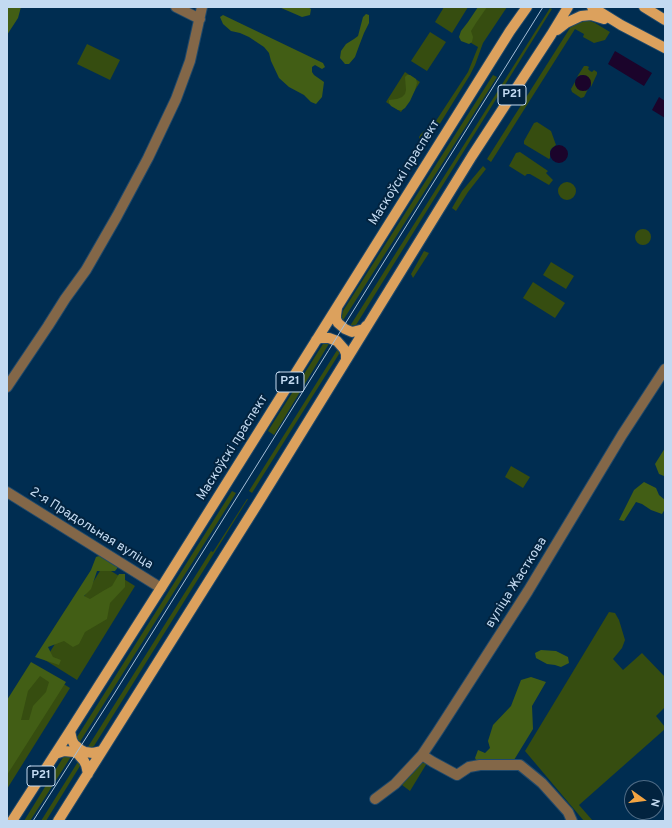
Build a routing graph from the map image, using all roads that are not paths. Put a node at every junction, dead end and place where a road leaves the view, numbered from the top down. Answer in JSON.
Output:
{"nodes":[{"id":1,"x":176,"y":7,"type":"edge"},
{"id":2,"x":202,"y":7,"type":"edge"},
{"id":3,"x":518,"y":7,"type":"edge"},
{"id":4,"x":526,"y":7,"type":"edge"},
{"id":5,"x":568,"y":7,"type":"edge"},
{"id":6,"x":592,"y":7,"type":"edge"},
{"id":7,"x":644,"y":7,"type":"edge"},
{"id":8,"x":200,"y":19,"type":"junction"},
{"id":9,"x":665,"y":20,"type":"edge"},
{"id":10,"x":621,"y":25,"type":"junction"},
{"id":11,"x":510,"y":31,"type":"junction"},
{"id":12,"x":551,"y":34,"type":"junction"},
{"id":13,"x":665,"y":48,"type":"edge"},
{"id":14,"x":337,"y":306,"type":"junction"},
{"id":15,"x":367,"y":326,"type":"junction"},
{"id":16,"x":316,"y":340,"type":"junction"},
{"id":17,"x":346,"y":359,"type":"junction"},
{"id":18,"x":665,"y":369,"type":"edge"},
{"id":19,"x":7,"y":387,"type":"edge"},
{"id":20,"x":7,"y":492,"type":"edge"},
{"id":21,"x":161,"y":588,"type":"junction"},
{"id":22,"x":70,"y":731,"type":"junction"},
{"id":23,"x":102,"y":751,"type":"junction"},
{"id":24,"x":55,"y":754,"type":"junction"},
{"id":25,"x":422,"y":755,"type":"junction"},
{"id":26,"x":88,"y":774,"type":"junction"},
{"id":27,"x":375,"y":799,"type":"dead end"},
{"id":28,"x":12,"y":821,"type":"edge"},
{"id":29,"x":58,"y":821,"type":"edge"},
{"id":30,"x":572,"y":821,"type":"edge"}],
"edges":[{"from":1,"to":8,"type":"street"},
{"from":2,"to":8,"type":"street"},
{"from":3,"to":11,"type":"main road"},
{"from":4,"to":11,"type":"main road","name":"Маскоўскі праспект","number":"Р21"},
{"from":5,"to":12,"type":"main road","number":"Р21"},
{"from":6,"to":10,"type":"main road"},
{"from":7,"to":9,"type":"main road"},
{"from":8,"to":19,"type":"street"},
{"from":10,"to":12,"type":"main road"},
{"from":10,"to":13,"type":"main road"},
{"from":11,"to":14,"type":"main road","name":"Маскоўскі праспект","number":"Р21"},
{"from":12,"to":15,"type":"main road","number":"Р21"},
{"from":14,"to":15,"type":"main road"},
{"from":14,"to":16,"type":"main road","name":"Маскоўскі праспект","number":"Р21"},
{"from":15,"to":17,"type":"main road","number":"Р21"},
{"from":16,"to":17,"type":"main road"},
{"from":16,"to":21,"type":"main road","name":"Маскоўскі праспект","number":"Р21"},
{"from":17,"to":23,"type":"main road","number":"Р21"},
{"from":18,"to":25,"type":"street","name":"вуліца Жасткова"},
{"from":20,"to":21,"type":"street","name":"2-я Прадольная вуліца"},
{"from":21,"to":22,"type":"main road","name":"Маскоўскі праспект","number":"Р21"},
{"from":22,"to":23,"type":"main road"},
{"from":22,"to":24,"type":"main road","name":"Маскоўскі праспект","number":"Р21"},
{"from":23,"to":26,"type":"main road","number":"Р21"},
{"from":24,"to":26,"type":"main road"},
{"from":24,"to":28,"type":"main road","name":"Маскоўскі праспект","number":"Р21"},
{"from":25,"to":27,"type":"street","name":"вуліца Жасткова"},
{"from":25,"to":30,"type":"street"},
{"from":26,"to":29,"type":"main road","number":"Р21"}]}
